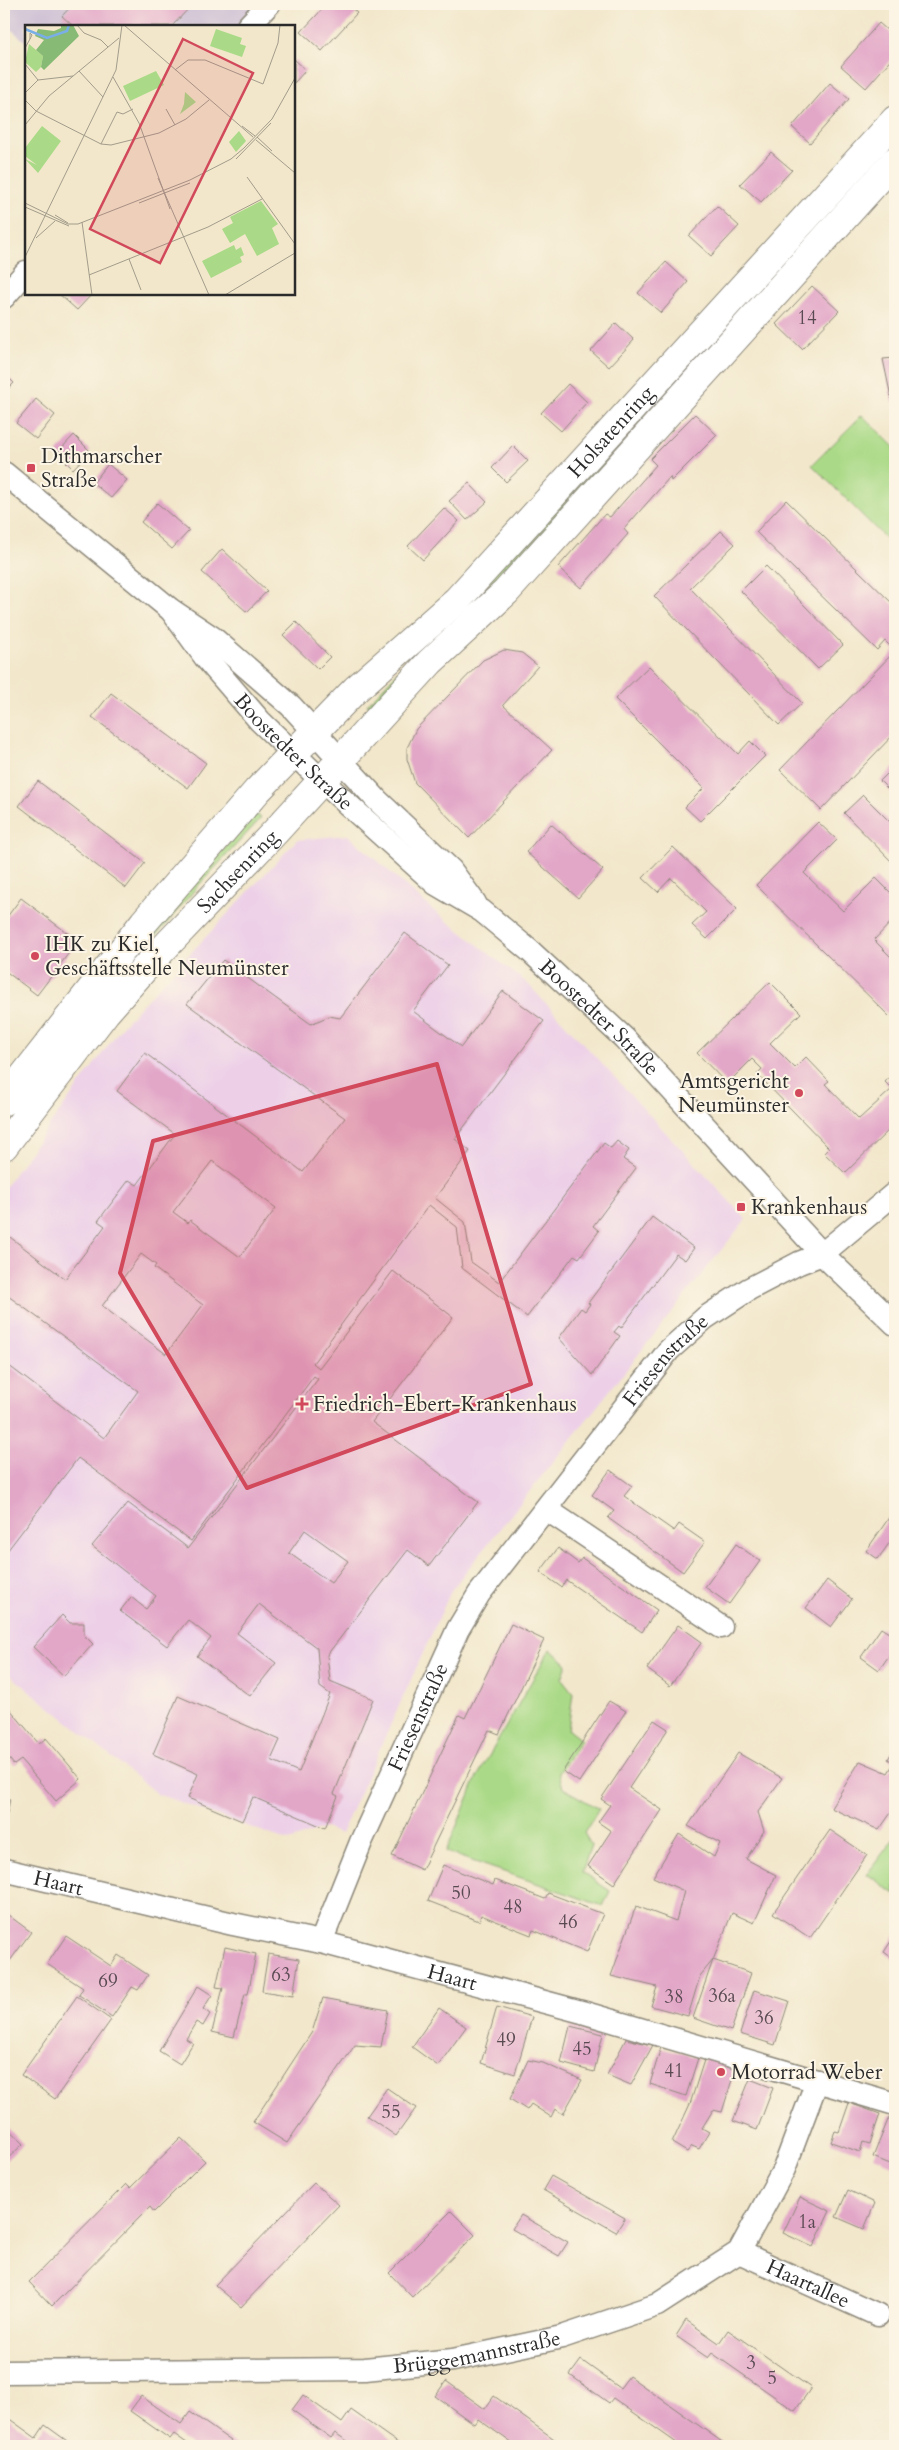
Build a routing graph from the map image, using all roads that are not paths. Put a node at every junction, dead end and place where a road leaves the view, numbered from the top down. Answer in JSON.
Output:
{"nodes":[{"id":1,"x":269,"y":4,"type":"edge"},
{"id":2,"x":249,"y":25,"type":"edge"},
{"id":3,"x":895,"y":120,"type":"edge"},
{"id":4,"x":895,"y":161,"type":"edge"},
{"id":5,"x":25,"y":273,"type":"edge"},
{"id":6,"x":4,"y":297,"type":"edge"},
{"id":7,"x":4,"y":473,"type":"edge"},
{"id":8,"x":171,"y":610,"type":"junction"},
{"id":9,"x":315,"y":731,"type":"junction"},
{"id":10,"x":295,"y":754,"type":"junction"},
{"id":11,"x":340,"y":762,"type":"junction"},
{"id":12,"x":322,"y":781,"type":"junction"},
{"id":13,"x":482,"y":912,"type":"junction"},
{"id":14,"x":4,"y":1101,"type":"edge"},
{"id":15,"x":4,"y":1146,"type":"edge"},
{"id":16,"x":895,"y":1194,"type":"edge"},
{"id":17,"x":822,"y":1254,"type":"junction"},
{"id":18,"x":895,"y":1324,"type":"edge"},
{"id":19,"x":546,"y":1509,"type":"junction"},
{"id":20,"x":722,"y":1627,"type":"dead end"},
{"id":21,"x":4,"y":1870,"type":"edge"},
{"id":22,"x":321,"y":1942,"type":"junction"},
{"id":23,"x":817,"y":2081,"type":"junction"},
{"id":24,"x":895,"y":2104,"type":"edge"},
{"id":25,"x":739,"y":2252,"type":"junction"},
{"id":26,"x":878,"y":2315,"type":"dead end"},
{"id":27,"x":4,"y":2372,"type":"edge"}],
"edges":[{"from":1,"to":2,"type":"street"},
{"from":3,"to":9,"type":"main road","name":"Holsatenring"},
{"from":4,"to":11,"type":"main road","name":"Holsatenring"},
{"from":5,"to":6,"type":"street"},
{"from":7,"to":8,"type":"street","name":"Boostedter Straße"},
{"from":8,"to":9,"type":"street","name":"Boostedter Straße"},
{"from":8,"to":10,"type":"street","name":"Boostedter Straße"},
{"from":9,"to":10,"type":"main road","name":"Sachsenring"},
{"from":9,"to":11,"type":"street","name":"Boostedter Straße"},
{"from":10,"to":12,"type":"street","name":"Boostedter Straße"},
{"from":10,"to":14,"type":"main road","name":"Sachsenring"},
{"from":11,"to":12,"type":"main road","name":"Sachsenring"},
{"from":11,"to":13,"type":"street","name":"Boostedter Straße"},
{"from":12,"to":13,"type":"street","name":"Boostedter Straße"},
{"from":12,"to":15,"type":"main road","name":"Sachsenring"},
{"from":13,"to":17,"type":"street","name":"Boostedter Straße"},
{"from":16,"to":17,"type":"street","name":"Friesenstraße"},
{"from":17,"to":18,"type":"street","name":"Boostedter Straße"},
{"from":17,"to":19,"type":"street","name":"Friesenstraße"},
{"from":19,"to":20,"type":"street"},
{"from":19,"to":22,"type":"street","name":"Friesenstraße"},
{"from":21,"to":22,"type":"street","name":"Haart"},
{"from":22,"to":23,"type":"street","name":"Haart"},
{"from":23,"to":24,"type":"street","name":"Haart"},
{"from":23,"to":25,"type":"street","name":"Brüggemannstraße"},
{"from":25,"to":26,"type":"street","name":"Haartallee"},
{"from":25,"to":27,"type":"street","name":"Brüggemannstraße"}]}
